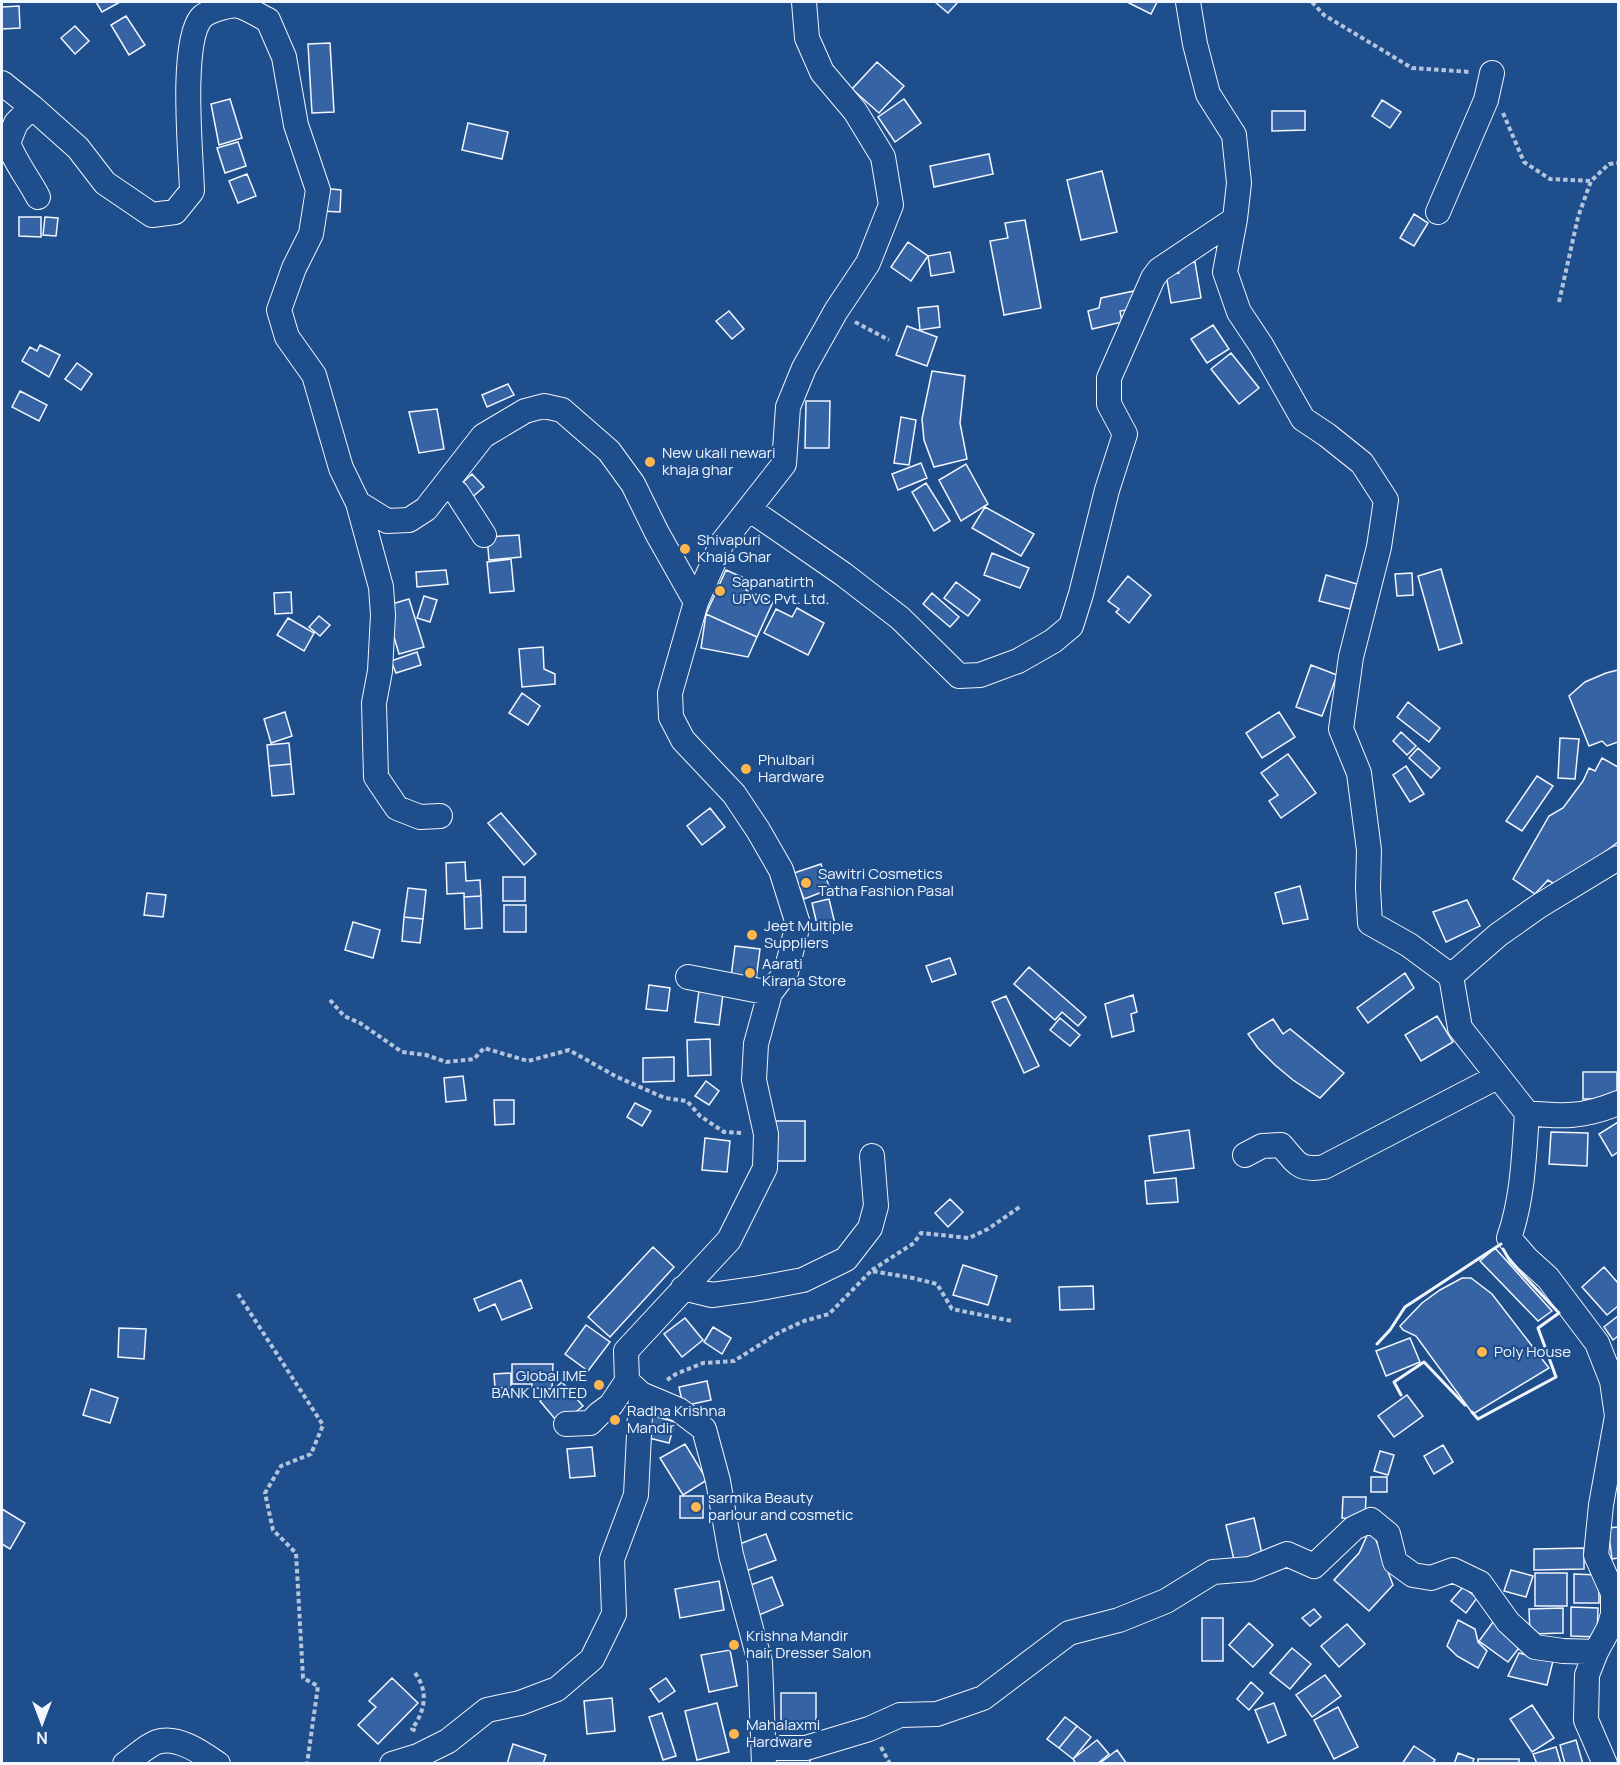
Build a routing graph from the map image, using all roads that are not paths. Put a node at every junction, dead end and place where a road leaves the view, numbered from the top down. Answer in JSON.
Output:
{"nodes":[{"id":1,"x":804,"y":2,"type":"edge"},
{"id":2,"x":1188,"y":2,"type":"edge"},
{"id":3,"x":1492,"y":73,"type":"road end"},
{"id":4,"x":2,"y":83,"type":"edge"},
{"id":5,"x":32,"y":107,"type":"junction"},
{"id":6,"x":38,"y":196,"type":"dead end"},
{"id":7,"x":1438,"y":212,"type":"dead end"},
{"id":8,"x":1235,"y":219,"type":"junction"},
{"id":9,"x":445,"y":486,"type":"junction"},
{"id":10,"x":358,"y":503,"type":"junction"},
{"id":11,"x":749,"y":509,"type":"junction"},
{"id":12,"x":484,"y":535,"type":"dead end"},
{"id":13,"x":696,"y":602,"type":"junction"},
{"id":14,"x":440,"y":816,"type":"dead end"},
{"id":15,"x":1618,"y":858,"type":"edge"},
{"id":16,"x":1451,"y":976,"type":"junction"},
{"id":17,"x":688,"y":977,"type":"dead end"},
{"id":18,"x":770,"y":993,"type":"junction"},
{"id":19,"x":1497,"y":1077,"type":"junction"},
{"id":20,"x":1618,"y":1104,"type":"edge"},
{"id":21,"x":1527,"y":1113,"type":"junction"},
{"id":22,"x":1245,"y":1155,"type":"dead end"},
{"id":23,"x":872,"y":1156,"type":"dead end"},
{"id":24,"x":683,"y":1288,"type":"junction"},
{"id":25,"x":638,"y":1390,"type":"junction"},
{"id":26,"x":566,"y":1424,"type":"dead end"},
{"id":27,"x":1596,"y":1652,"type":"junction"},
{"id":28,"x":764,"y":1756,"type":"edge"},
{"id":29,"x":125,"y":1764,"type":"edge"},
{"id":30,"x":218,"y":1764,"type":"edge"},
{"id":31,"x":392,"y":1764,"type":"edge"},
{"id":32,"x":1605,"y":1764,"type":"edge"}],
"edges":[{"from":1,"to":11,"type":"street"},
{"from":2,"to":8,"type":"street"},
{"from":3,"to":7,"type":"street"},
{"from":4,"to":5,"type":"street"},
{"from":5,"to":6,"type":"street"},
{"from":5,"to":10,"type":"street"},
{"from":8,"to":11,"type":"street"},
{"from":8,"to":16,"type":"street"},
{"from":9,"to":10,"type":"street"},
{"from":9,"to":12,"type":"street"},
{"from":9,"to":13,"type":"street"},
{"from":10,"to":14,"type":"street"},
{"from":11,"to":13,"type":"street"},
{"from":13,"to":18,"type":"street"},
{"from":15,"to":16,"type":"street"},
{"from":16,"to":19,"type":"street"},
{"from":17,"to":18,"type":"street"},
{"from":18,"to":24,"type":"street"},
{"from":19,"to":21,"type":"street"},
{"from":19,"to":22,"type":"street"},
{"from":20,"to":21,"type":"street"},
{"from":21,"to":27,"type":"street"},
{"from":23,"to":24,"type":"street"},
{"from":24,"to":25,"type":"street"},
{"from":25,"to":26,"type":"street"},
{"from":25,"to":28,"type":"street"},
{"from":25,"to":31,"type":"street"},
{"from":27,"to":28,"type":"street"},
{"from":27,"to":32,"type":"street"},
{"from":29,"to":30,"type":"street"}]}
